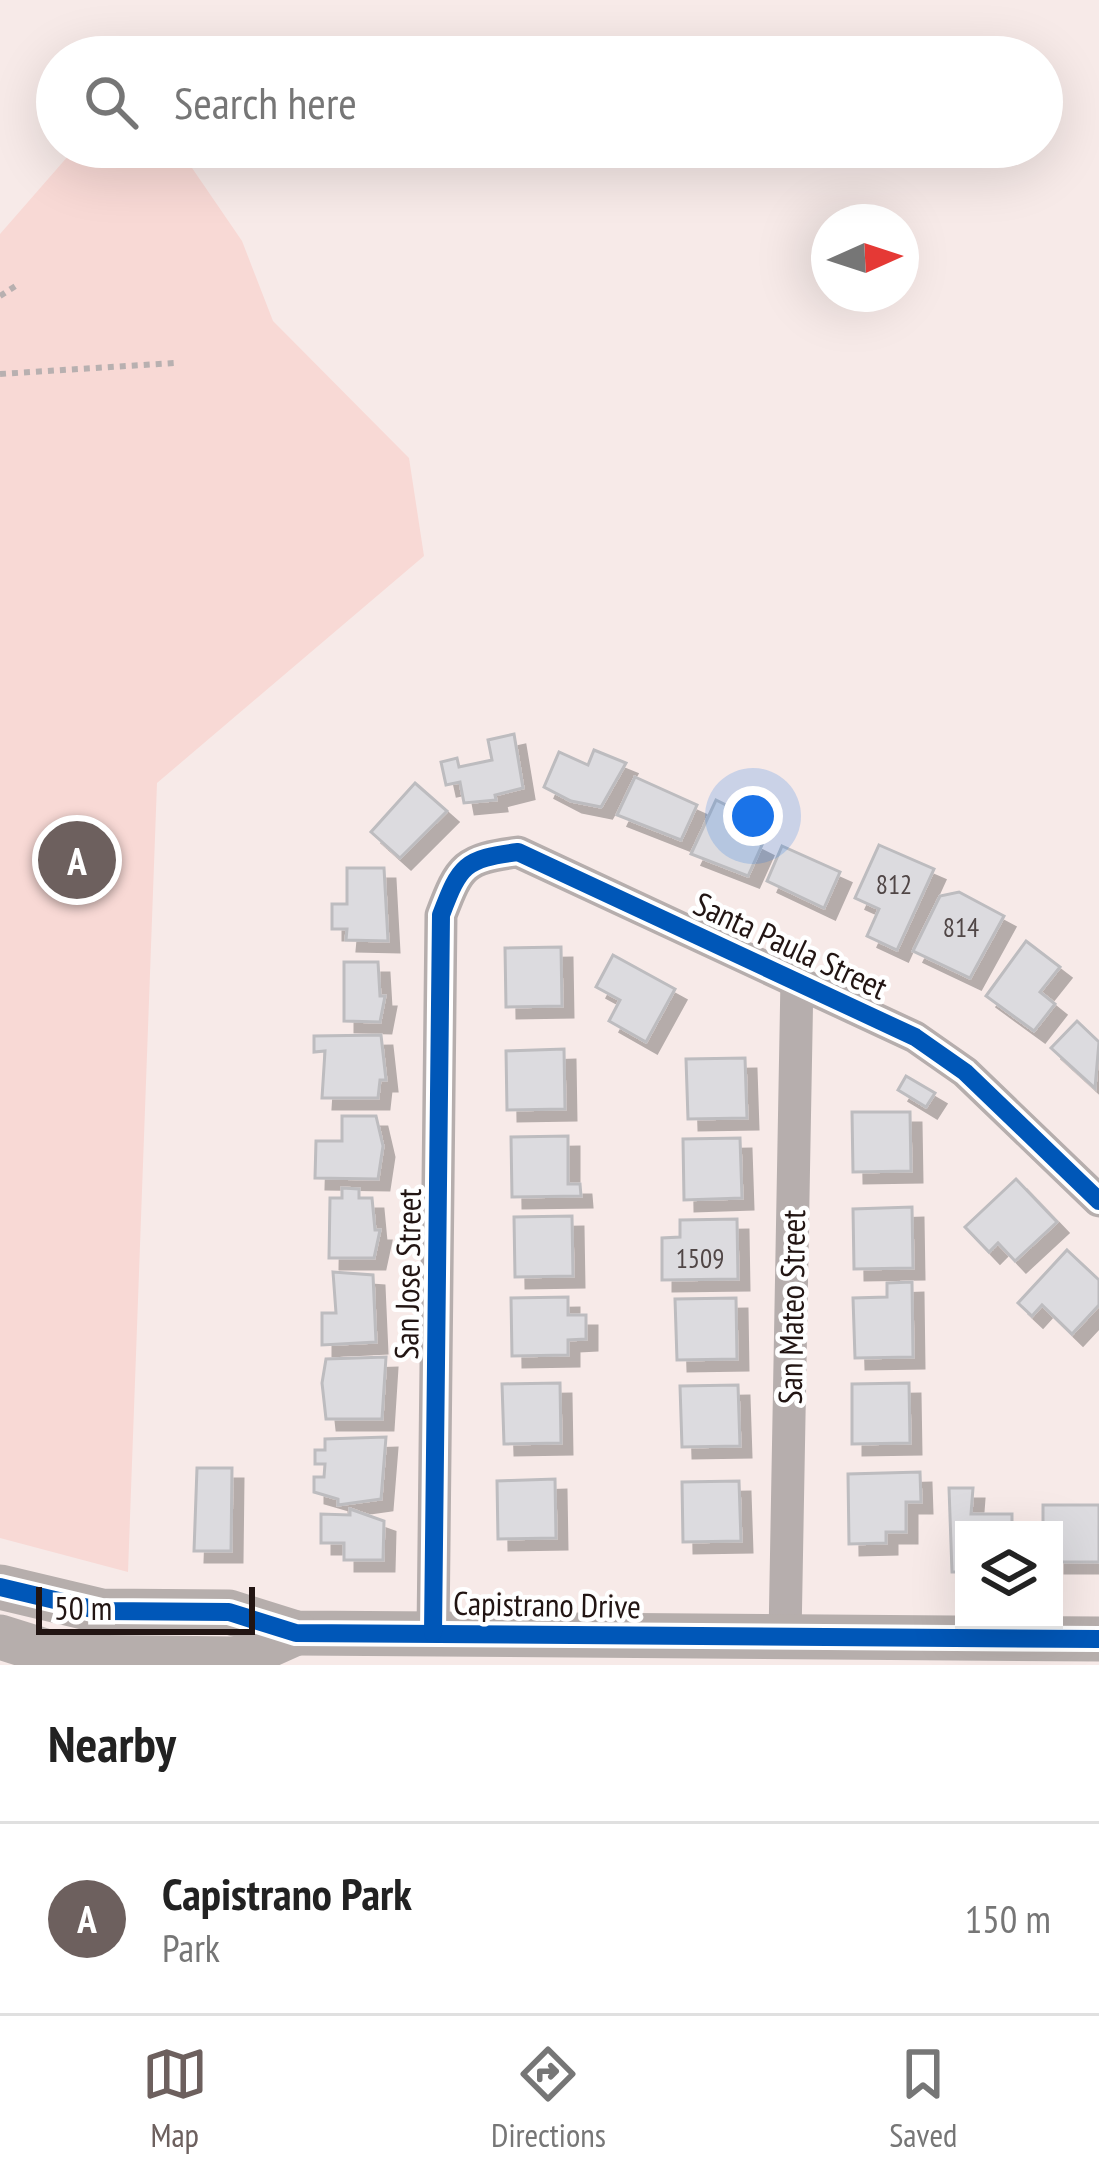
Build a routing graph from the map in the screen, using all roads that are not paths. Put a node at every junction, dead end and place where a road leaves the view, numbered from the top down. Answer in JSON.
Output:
{"nodes":[{"id":1,"x":441,"y":915,"type":"joint"},
{"id":2,"x":797,"y":978,"type":"junction"},
{"id":3,"x":1099,"y":1201,"type":"edge"},
{"id":4,"x":0,"y":1587,"type":"edge"},
{"id":5,"x":433,"y":1633,"type":"junction"},
{"id":6,"x":296,"y":1634,"type":"junction"},
{"id":7,"x":0,"y":1637,"type":"edge"},
{"id":8,"x":785,"y":1637,"type":"junction"},
{"id":9,"x":1099,"y":1639,"type":"edge"}],
"edges":[{"from":1,"to":2,"type":"street","name":"Santa Paula Street"},
{"from":1,"to":5,"type":"street","name":"San Jose Street"},
{"from":2,"to":3,"type":"street","name":"Santa Paula Street"},
{"from":2,"to":8,"type":"street","name":"San Mateo Street"},
{"from":4,"to":6,"type":"street","name":"Capistrano Drive"},
{"from":5,"to":6,"type":"street","name":"Capistrano Drive"},
{"from":5,"to":8,"type":"street","name":"Capistrano Drive"},
{"from":6,"to":7,"type":"street","name":"Capistrano Drive"},
{"from":8,"to":9,"type":"street","name":"Capistrano Drive"}]}
